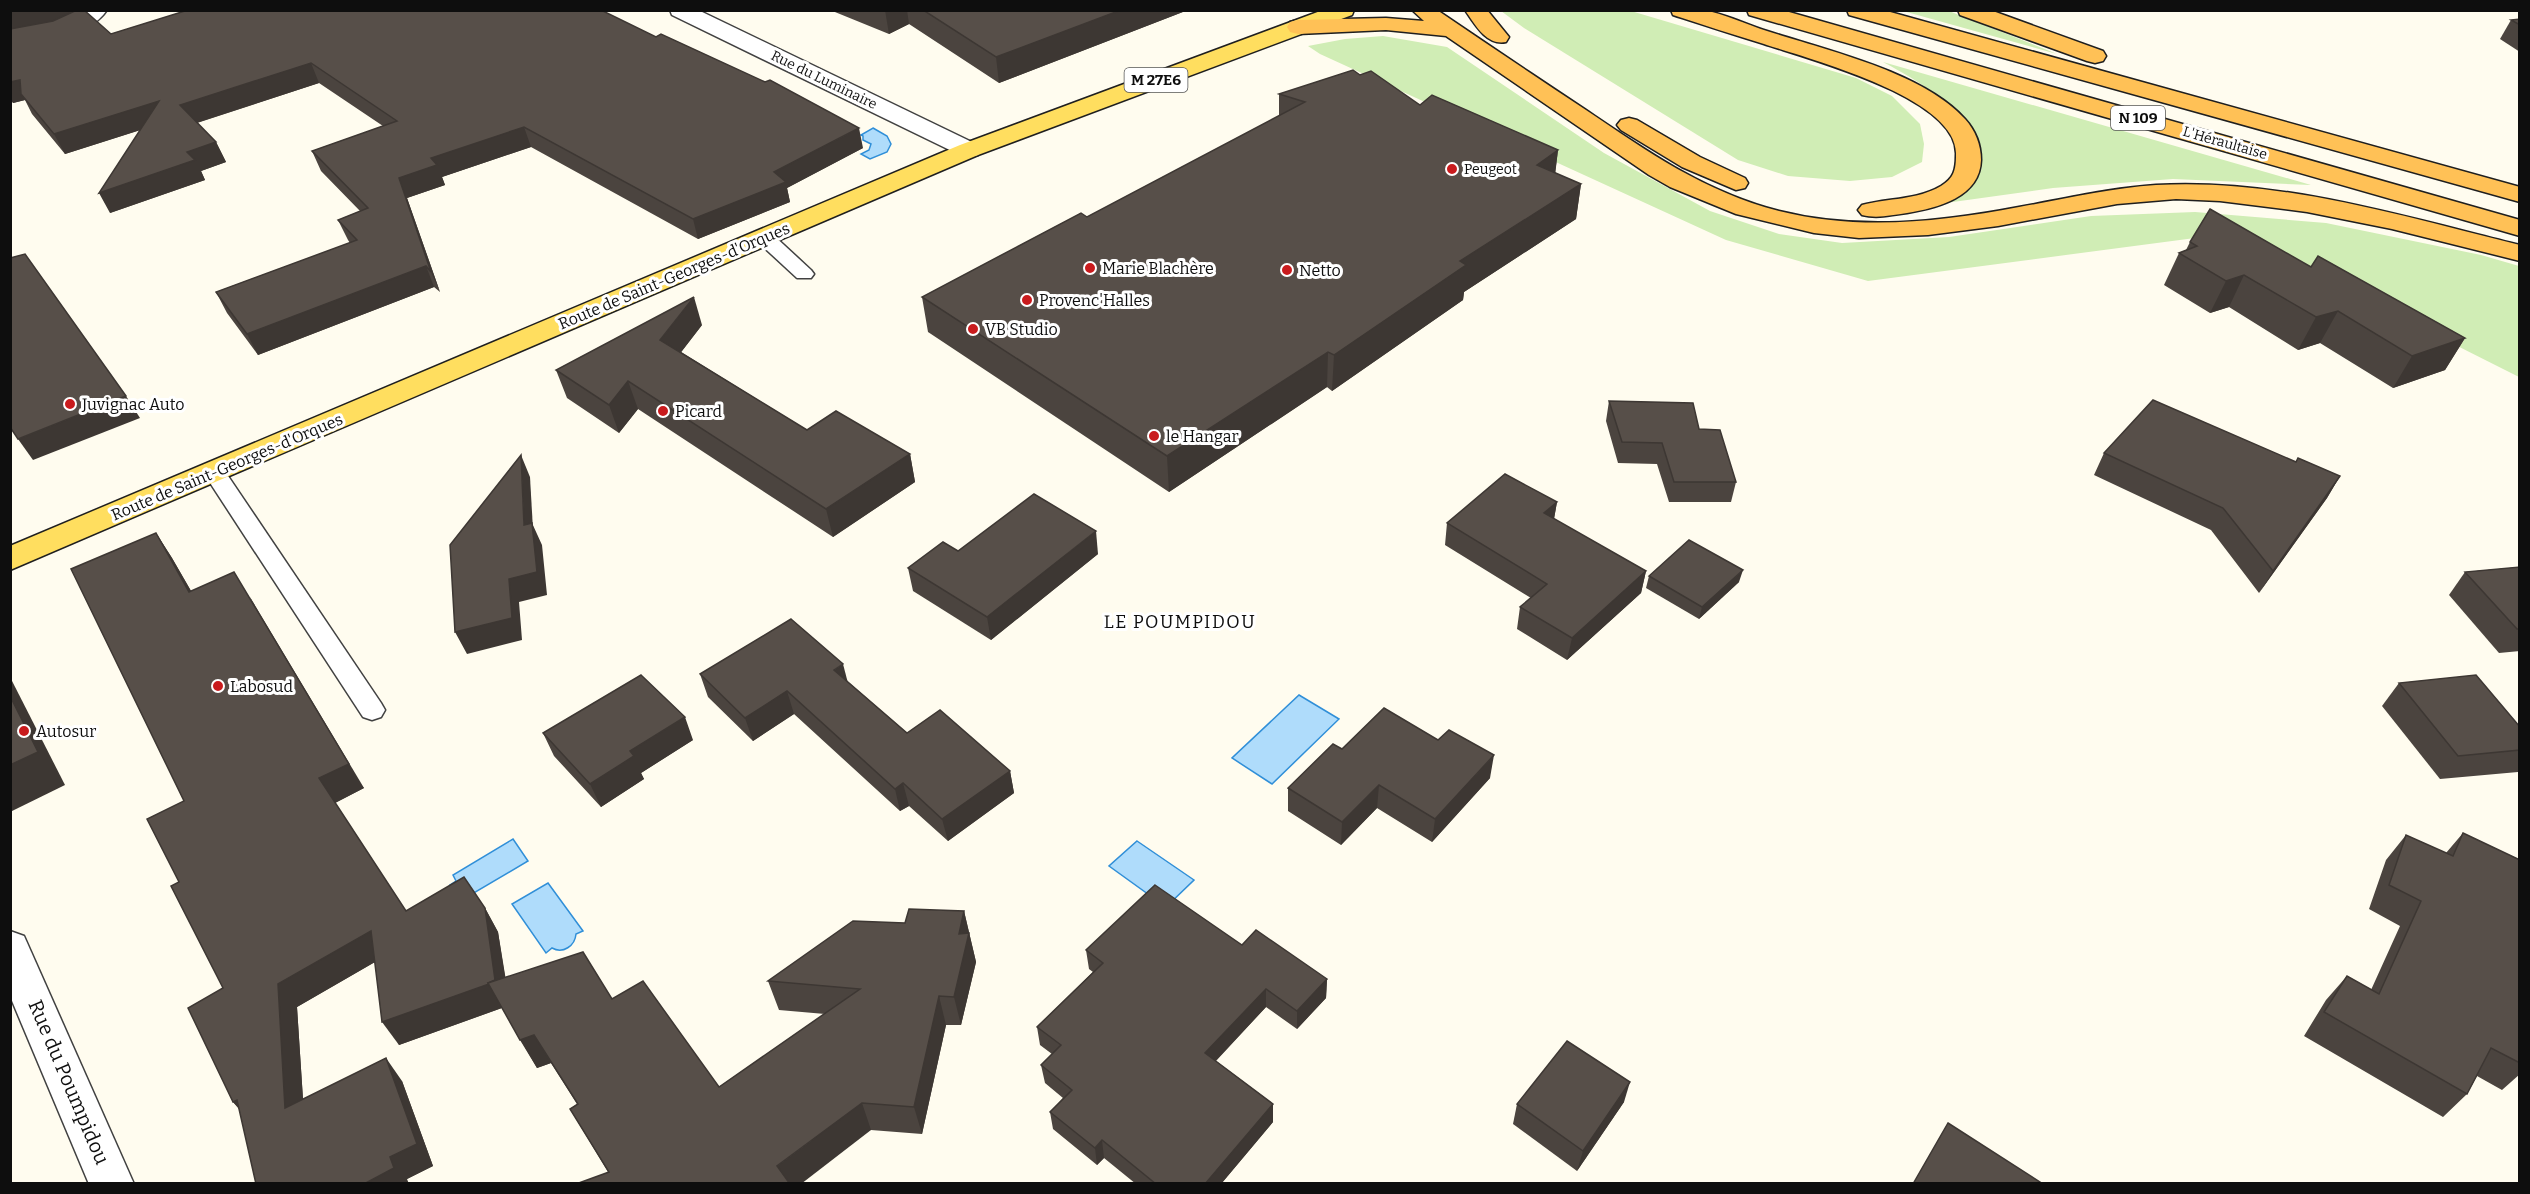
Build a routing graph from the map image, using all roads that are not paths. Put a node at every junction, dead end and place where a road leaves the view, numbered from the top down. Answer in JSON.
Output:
{"nodes":[{"id":1,"x":97,"y":10,"type":"edge"},
{"id":2,"x":680,"y":10,"type":"edge"},
{"id":3,"x":1344,"y":10,"type":"edge"},
{"id":4,"x":1422,"y":10,"type":"edge"},
{"id":5,"x":1475,"y":10,"type":"edge"},
{"id":6,"x":1681,"y":10,"type":"edge"},
{"id":7,"x":1757,"y":10,"type":"edge"},
{"id":8,"x":1857,"y":10,"type":"edge"},
{"id":9,"x":1968,"y":10,"type":"edge"},
{"id":10,"x":1452,"y":21,"type":"edge"},
{"id":11,"x":1298,"y":27,"type":"junction"},
{"id":12,"x":1498,"y":37,"type":"junction"},
{"id":13,"x":10,"y":42,"type":"edge"},
{"id":14,"x":969,"y":150,"type":"junction"},
{"id":15,"x":2520,"y":183,"type":"edge"},
{"id":16,"x":2520,"y":195,"type":"edge"},
{"id":17,"x":2520,"y":228,"type":"edge"},
{"id":18,"x":764,"y":237,"type":"junction"},
{"id":19,"x":2520,"y":253,"type":"edge"},
{"id":20,"x":804,"y":274,"type":"dead end"},
{"id":21,"x":214,"y":472,"type":"junction"},
{"id":22,"x":10,"y":559,"type":"edge"},
{"id":23,"x":372,"y":710,"type":"dead end"},
{"id":24,"x":10,"y":948,"type":"edge"},
{"id":25,"x":112,"y":1184,"type":"edge"}],
"edges":[{"from":1,"to":13,"type":"street"},
{"from":2,"to":14,"type":"street","name":"Rue du Luminaire"},
{"from":3,"to":11,"type":"main road","name":"Route de Saint-Georges-d'Orques","number":"M 27E6"},
{"from":4,"to":10,"type":"highway"},
{"from":5,"to":12,"type":"highway"},
{"from":6,"to":12,"type":"highway"},
{"from":7,"to":17,"type":"highway","name":"L'Héraultaise","number":"N 109"},
{"from":8,"to":16,"type":"highway","name":"L'Héraultaise","number":"N 109"},
{"from":9,"to":15,"type":"highway"},
{"from":10,"to":11,"type":"highway"},
{"from":10,"to":12,"type":"highway"},
{"from":10,"to":19,"type":"highway"},
{"from":11,"to":14,"type":"main road","name":"Route de Saint-Georges-d'Orques","number":"M 27E6"},
{"from":14,"to":18,"type":"main road","name":"Route de Saint-Georges-d'Orques"},
{"from":18,"to":20,"type":"lane"},
{"from":18,"to":21,"type":"main road","name":"Route de Saint-Georges-d'Orques"},
{"from":21,"to":22,"type":"main road","name":"Route de Saint-Georges-d'Orques"},
{"from":21,"to":23,"type":"lane"},
{"from":24,"to":25,"type":"street","name":"Rue du Poumpidou"}]}
